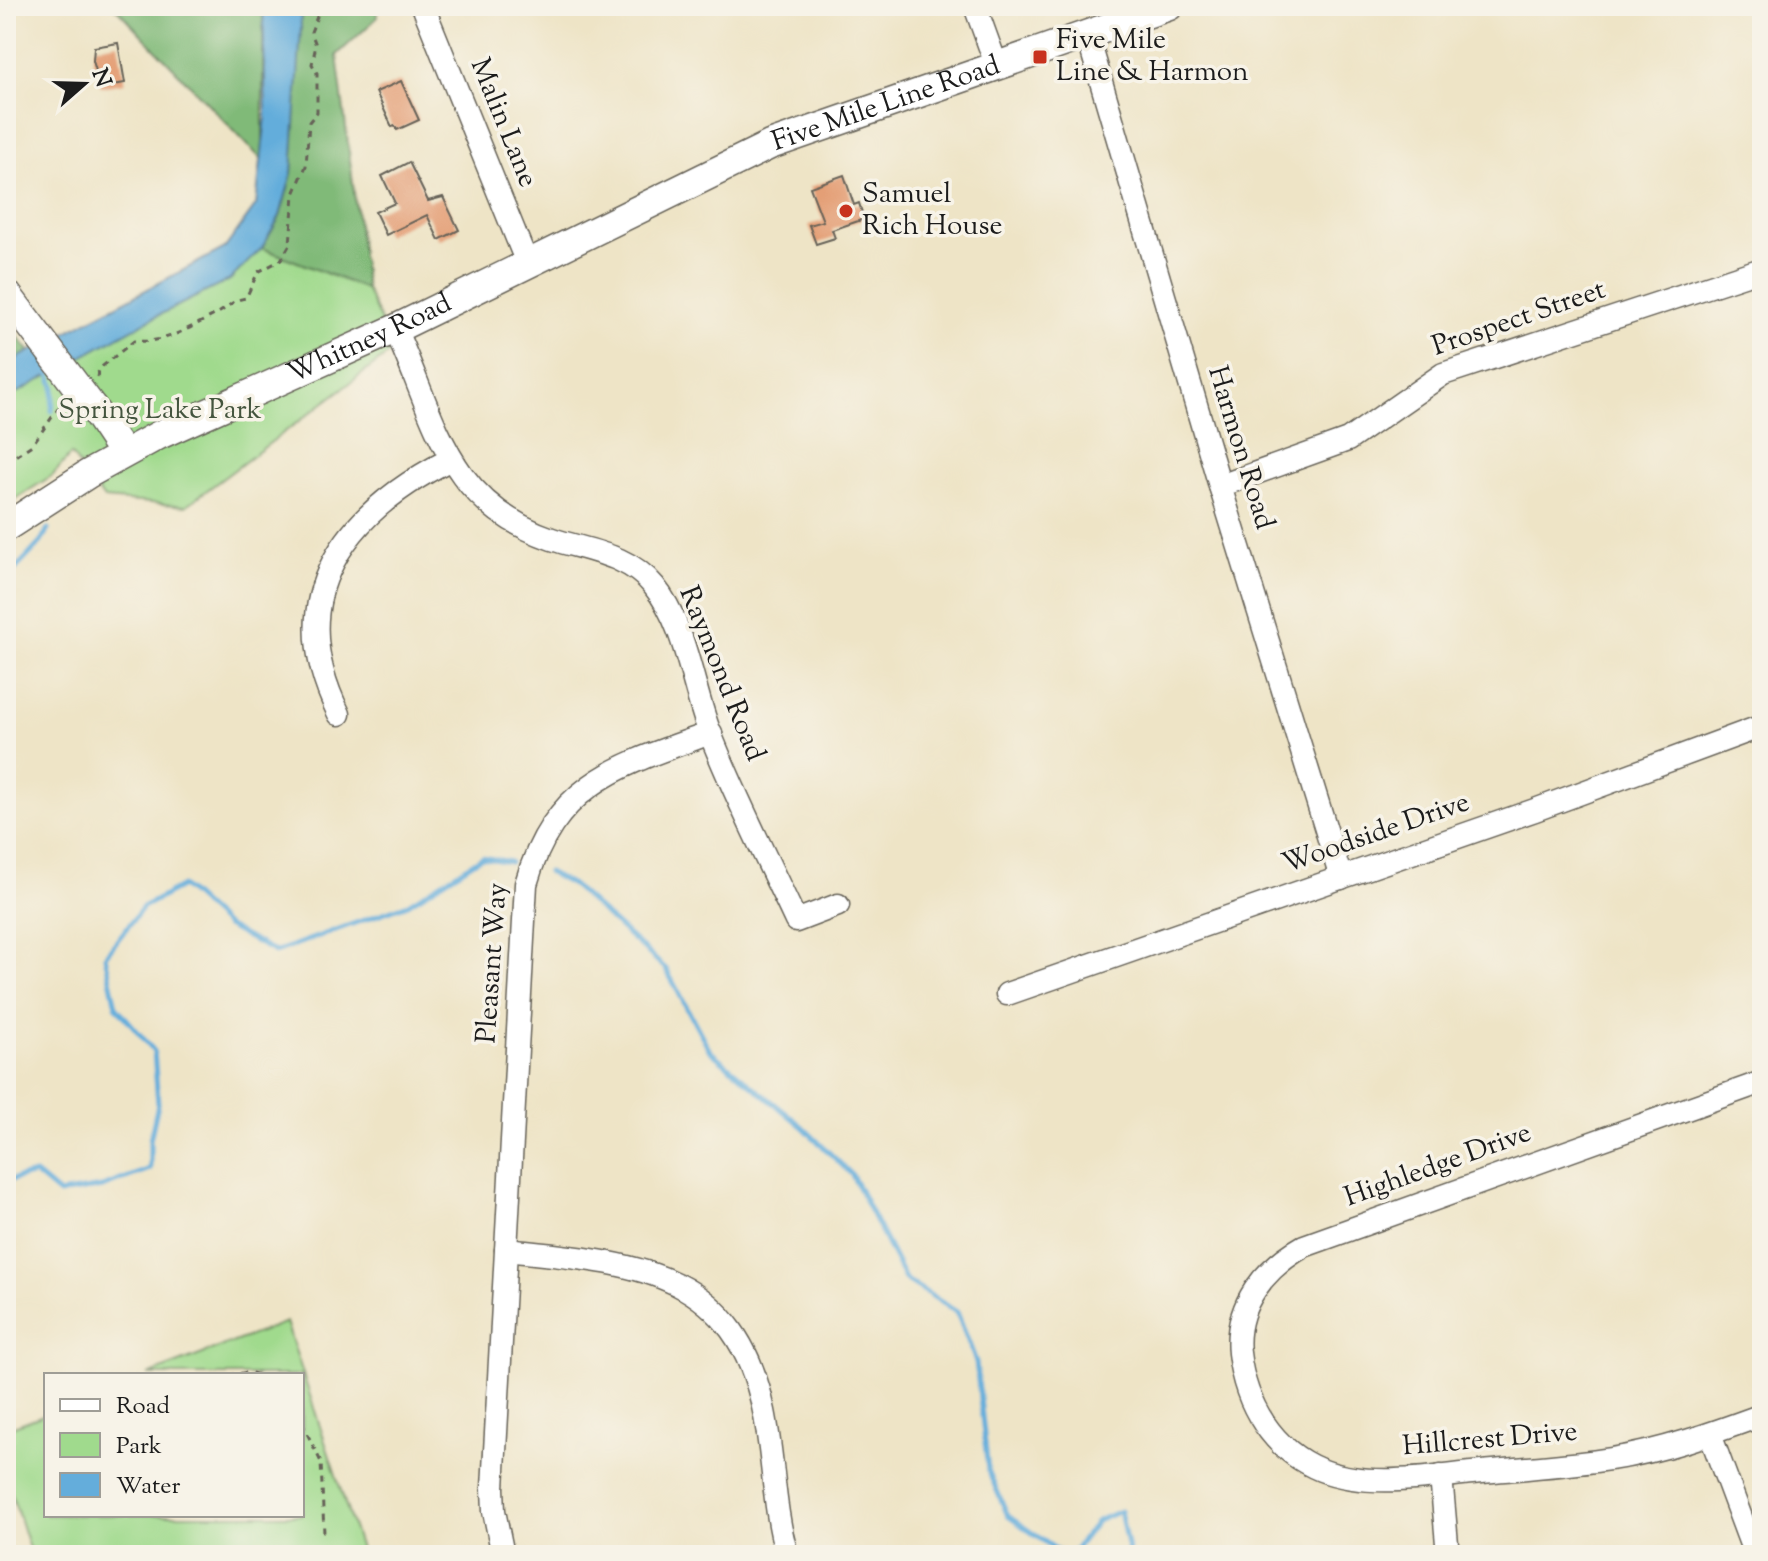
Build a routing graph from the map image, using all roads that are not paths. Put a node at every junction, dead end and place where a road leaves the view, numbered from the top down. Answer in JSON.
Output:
{"nodes":[{"id":1,"x":423,"y":6,"type":"edge"},
{"id":2,"x":975,"y":6,"type":"edge"},
{"id":3,"x":1169,"y":6,"type":"edge"},
{"id":4,"x":1087,"y":34,"type":"junction"},
{"id":5,"x":996,"y":64,"type":"junction"},
{"id":6,"x":696,"y":181,"type":"joint"},
{"id":7,"x":527,"y":263,"type":"junction"},
{"id":8,"x":1762,"y":269,"type":"edge"},
{"id":9,"x":6,"y":293,"type":"edge"},
{"id":10,"x":395,"y":329,"type":"junction"},
{"id":11,"x":123,"y":453,"type":"junction"},
{"id":12,"x":449,"y":460,"type":"junction"},
{"id":13,"x":1220,"y":486,"type":"junction"},
{"id":14,"x":6,"y":527,"type":"edge"},
{"id":15,"x":339,"y":714,"type":"dead end"},
{"id":16,"x":1762,"y":726,"type":"edge"},
{"id":17,"x":711,"y":733,"type":"junction"},
{"id":18,"x":1341,"y":878,"type":"junction"},
{"id":19,"x":838,"y":905,"type":"dead end"},
{"id":20,"x":1007,"y":994,"type":"dead end"},
{"id":21,"x":1762,"y":1082,"type":"edge"},
{"id":22,"x":506,"y":1250,"type":"junction"},
{"id":23,"x":1250,"y":1399,"type":"joint"},
{"id":24,"x":1762,"y":1415,"type":"edge"},
{"id":25,"x":1710,"y":1434,"type":"junction"},
{"id":26,"x":1441,"y":1476,"type":"junction"},
{"id":27,"x":503,"y":1555,"type":"edge"},
{"id":28,"x":787,"y":1555,"type":"edge"},
{"id":29,"x":1448,"y":1555,"type":"edge"},
{"id":30,"x":1755,"y":1555,"type":"edge"}],
"edges":[{"from":1,"to":7,"type":"street","name":"Malin Lane"},
{"from":2,"to":5,"type":"street"},
{"from":3,"to":4,"type":"main road","name":"Five Mile Line Road"},
{"from":4,"to":5,"type":"main road","name":"Five Mile Line Road"},
{"from":4,"to":13,"type":"street","name":"Harmon Road"},
{"from":5,"to":6,"type":"main road","name":"Five Mile Line Road"},
{"from":6,"to":7,"type":"main road","name":"Whitney Road"},
{"from":7,"to":10,"type":"main road","name":"Whitney Road"},
{"from":8,"to":13,"type":"street","name":"Prospect Street"},
{"from":9,"to":11,"type":"main road","bridge":true},
{"from":10,"to":11,"type":"main road","name":"Whitney Road"},
{"from":10,"to":12,"type":"street","name":"Raymond Road"},
{"from":11,"to":14,"type":"main road","name":"Whitney Road"},
{"from":12,"to":15,"type":"street"},
{"from":12,"to":17,"type":"street","name":"Raymond Road"},
{"from":13,"to":18,"type":"street","name":"Harmon Road"},
{"from":16,"to":18,"type":"street","name":"Woodside Drive"},
{"from":17,"to":19,"type":"street","name":"Raymond Road"},
{"from":17,"to":22,"type":"street","name":"Pleasant Way"},
{"from":18,"to":20,"type":"street","name":"Woodside Drive"},
{"from":21,"to":23,"type":"street","name":"Highledge Drive"},
{"from":22,"to":27,"type":"street","name":"Pleasant Way"},
{"from":22,"to":28,"type":"street"},
{"from":23,"to":26,"type":"street","name":"Hillcrest Drive"},
{"from":24,"to":25,"type":"street","name":"Hillcrest Drive"},
{"from":25,"to":26,"type":"street","name":"Hillcrest Drive"},
{"from":25,"to":30,"type":"street"},
{"from":26,"to":29,"type":"street"}]}
